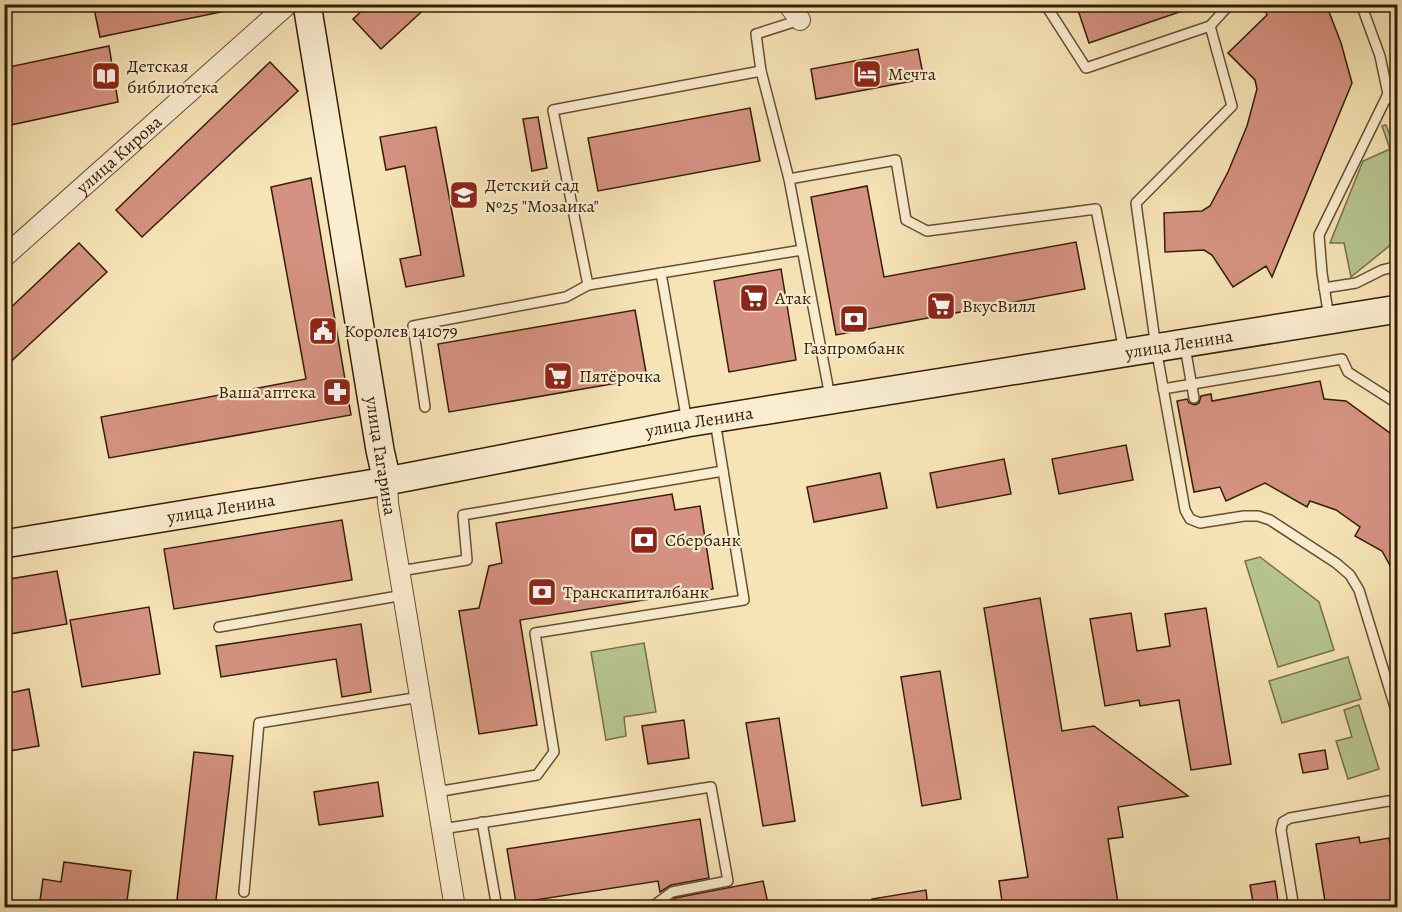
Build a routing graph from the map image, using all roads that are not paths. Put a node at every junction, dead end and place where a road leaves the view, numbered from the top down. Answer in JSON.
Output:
{"nodes":[{"id":1,"x":288,"y":4,"type":"edge"},
{"id":2,"x":307,"y":4,"type":"edge"},
{"id":3,"x":1045,"y":4,"type":"edge"},
{"id":4,"x":1230,"y":4,"type":"edge"},
{"id":5,"x":1361,"y":4,"type":"edge"},
{"id":6,"x":794,"y":12,"type":"edge"},
{"id":7,"x":1209,"y":26,"type":"junction"},
{"id":8,"x":761,"y":71,"type":"junction"},
{"id":9,"x":1388,"y":94,"type":"junction"},
{"id":10,"x":1398,"y":107,"type":"edge"},
{"id":11,"x":789,"y":178,"type":"junction"},
{"id":12,"x":802,"y":250,"type":"junction"},
{"id":13,"x":4,"y":257,"type":"edge"},
{"id":14,"x":1398,"y":266,"type":"edge"},
{"id":15,"x":661,"y":273,"type":"junction"},
{"id":16,"x":588,"y":285,"type":"junction"},
{"id":17,"x":1324,"y":288,"type":"junction"},
{"id":18,"x":1398,"y":309,"type":"edge"},
{"id":19,"x":1329,"y":320,"type":"junction"},
{"id":20,"x":1184,"y":343,"type":"junction"},
{"id":21,"x":1156,"y":348,"type":"junction"},
{"id":22,"x":1124,"y":353,"type":"junction"},
{"id":23,"x":1191,"y":384,"type":"junction"},
{"id":24,"x":1163,"y":389,"type":"junction"},
{"id":25,"x":1194,"y":398,"type":"dead end"},
{"id":26,"x":830,"y":400,"type":"junction"},
{"id":27,"x":1398,"y":404,"type":"edge"},
{"id":28,"x":425,"y":406,"type":"dead end"},
{"id":29,"x":715,"y":418,"type":"junction"},
{"id":30,"x":687,"y":423,"type":"junction"},
{"id":31,"x":723,"y":471,"type":"junction"},
{"id":32,"x":387,"y":481,"type":"junction"},
{"id":33,"x":4,"y":544,"type":"edge"},
{"id":34,"x":400,"y":571,"type":"junction"},
{"id":35,"x":404,"y":595,"type":"junction"},
{"id":36,"x":219,"y":627,"type":"dead end"},
{"id":37,"x":420,"y":697,"type":"junction"},
{"id":38,"x":1398,"y":717,"type":"edge"},
{"id":39,"x":436,"y":792,"type":"junction"},
{"id":40,"x":1398,"y":802,"type":"edge"},
{"id":41,"x":482,"y":822,"type":"junction"},
{"id":42,"x":442,"y":829,"type":"junction"},
{"id":43,"x":244,"y":892,"type":"dead end"},
{"id":44,"x":455,"y":908,"type":"edge"},
{"id":45,"x":497,"y":908,"type":"edge"},
{"id":46,"x":645,"y":908,"type":"edge"},
{"id":47,"x":1294,"y":908,"type":"edge"}],
"edges":[{"from":1,"to":13,"type":"street","name":"улица Кирова"},
{"from":2,"to":32,"type":"main road","name":"улица Гагарина"},
{"from":3,"to":7,"type":"lane"},
{"from":4,"to":7,"type":"lane"},
{"from":5,"to":9,"type":"lane"},
{"from":6,"to":8,"type":"lane"},
{"from":7,"to":21,"type":"lane"},
{"from":8,"to":11,"type":"lane"},
{"from":8,"to":16,"type":"lane"},
{"from":9,"to":10,"type":"lane"},
{"from":9,"to":17,"type":"lane"},
{"from":11,"to":12,"type":"lane"},
{"from":11,"to":22,"type":"lane"},
{"from":12,"to":15,"type":"lane"},
{"from":12,"to":26,"type":"lane"},
{"from":14,"to":17,"type":"lane"},
{"from":15,"to":16,"type":"lane"},
{"from":15,"to":30,"type":"lane"},
{"from":16,"to":28,"type":"lane"},
{"from":17,"to":19,"type":"lane"},
{"from":18,"to":19,"type":"main road","name":"улица Ленина"},
{"from":19,"to":20,"type":"main road","name":"улица Ленина"},
{"from":20,"to":21,"type":"main road","name":"улица Ленина"},
{"from":20,"to":23,"type":"lane"},
{"from":21,"to":22,"type":"main road","name":"улица Ленина"},
{"from":21,"to":24,"type":"lane"},
{"from":22,"to":26,"type":"main road","name":"улица Ленина"},
{"from":23,"to":24,"type":"lane"},
{"from":23,"to":25,"type":"lane"},
{"from":23,"to":27,"type":"lane"},
{"from":24,"to":38,"type":"lane"},
{"from":26,"to":29,"type":"main road","name":"улица Ленина"},
{"from":29,"to":30,"type":"main road","name":"улица Ленина"},
{"from":29,"to":31,"type":"lane"},
{"from":30,"to":32,"type":"main road","name":"улица Ленина"},
{"from":31,"to":34,"type":"lane"},
{"from":31,"to":39,"type":"lane"},
{"from":32,"to":33,"type":"main road","name":"улица Ленина"},
{"from":32,"to":34,"type":"street","name":"улица Гагарина"},
{"from":34,"to":35,"type":"street","name":"улица Гагарина"},
{"from":35,"to":36,"type":"lane"},
{"from":35,"to":37,"type":"street","name":"улица Гагарина"},
{"from":37,"to":39,"type":"street","name":"улица Гагарина"},
{"from":37,"to":43,"type":"lane"},
{"from":39,"to":42,"type":"street","name":"улица Гагарина"},
{"from":40,"to":47,"type":"lane"},
{"from":41,"to":42,"type":"lane"},
{"from":41,"to":45,"type":"lane"},
{"from":41,"to":46,"type":"lane"},
{"from":42,"to":44,"type":"street","name":"улица Гагарина"}]}
